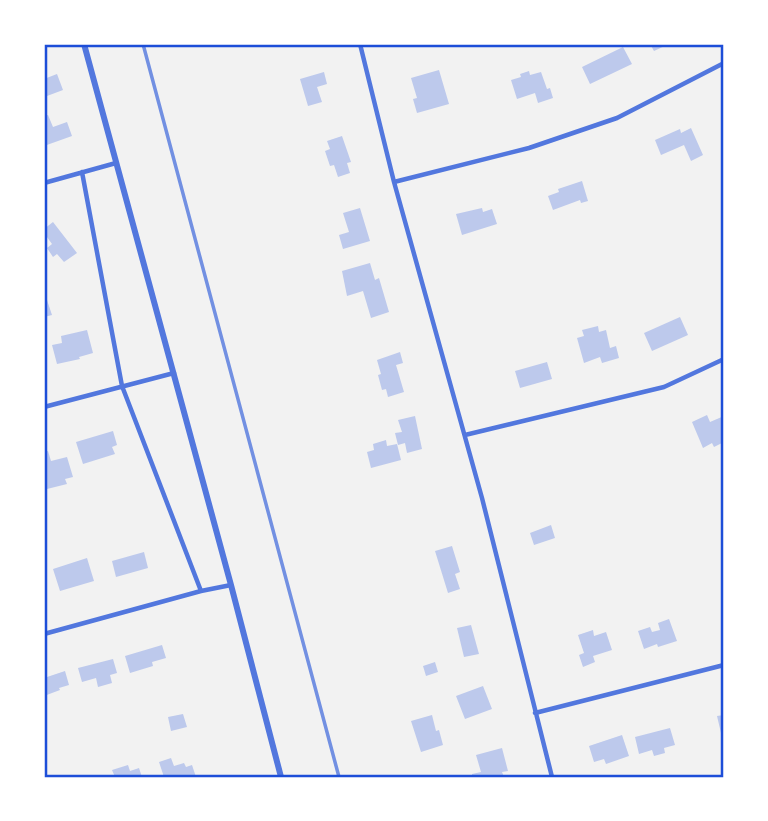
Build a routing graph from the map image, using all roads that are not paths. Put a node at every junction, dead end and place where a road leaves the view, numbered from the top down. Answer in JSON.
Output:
{"nodes":[{"id":1,"x":84,"y":44,"type":"edge"},
{"id":2,"x":360,"y":44,"type":"edge"},
{"id":3,"x":724,"y":63,"type":"edge"},
{"id":4,"x":116,"y":163,"type":"junction"},
{"id":5,"x":82,"y":172,"type":"junction"},
{"id":6,"x":394,"y":182,"type":"junction"},
{"id":7,"x":44,"y":183,"type":"edge"},
{"id":8,"x":724,"y":359,"type":"edge"},
{"id":9,"x":174,"y":373,"type":"junction"},
{"id":10,"x":122,"y":386,"type":"junction"},
{"id":11,"x":44,"y":407,"type":"edge"},
{"id":12,"x":465,"y":435,"type":"junction"},
{"id":13,"x":231,"y":585,"type":"junction"},
{"id":14,"x":201,"y":591,"type":"junction"},
{"id":15,"x":44,"y":634,"type":"edge"},
{"id":16,"x":724,"y":665,"type":"edge"},
{"id":17,"x":535,"y":713,"type":"junction"},
{"id":18,"x":281,"y":777,"type":"edge"},
{"id":19,"x":552,"y":777,"type":"edge"}],
"edges":[{"from":1,"to":4,"type":"street"},
{"from":2,"to":6,"type":"street"},
{"from":3,"to":6,"type":"street"},
{"from":4,"to":5,"type":"street"},
{"from":4,"to":9,"type":"street"},
{"from":5,"to":7,"type":"street"},
{"from":5,"to":10,"type":"street"},
{"from":6,"to":12,"type":"street"},
{"from":8,"to":12,"type":"street"},
{"from":9,"to":10,"type":"street"},
{"from":9,"to":13,"type":"street"},
{"from":10,"to":11,"type":"street"},
{"from":10,"to":14,"type":"street"},
{"from":12,"to":17,"type":"street"},
{"from":13,"to":14,"type":"street"},
{"from":13,"to":18,"type":"street"},
{"from":14,"to":15,"type":"street"},
{"from":16,"to":17,"type":"street"},
{"from":17,"to":19,"type":"street"}]}
